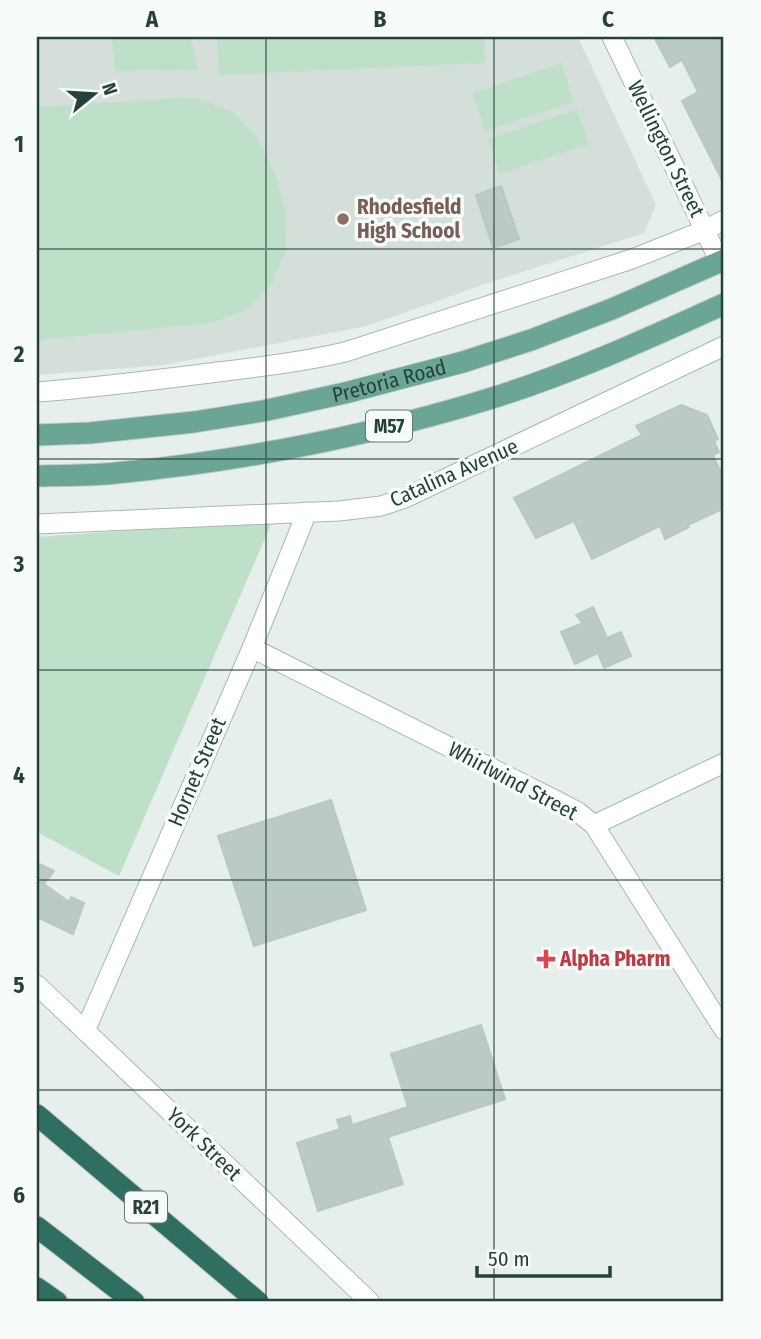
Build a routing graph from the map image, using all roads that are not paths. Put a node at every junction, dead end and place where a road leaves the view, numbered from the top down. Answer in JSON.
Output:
{"nodes":[{"id":1,"x":612,"y":37,"type":"edge"},
{"id":2,"x":724,"y":220,"type":"edge"},
{"id":3,"x":705,"y":230,"type":"junction"},
{"id":4,"x":722,"y":261,"type":"edge"},
{"id":5,"x":724,"y":304,"type":"edge"},
{"id":6,"x":724,"y":346,"type":"edge"},
{"id":7,"x":37,"y":392,"type":"edge"},
{"id":8,"x":37,"y":435,"type":"edge"},
{"id":9,"x":37,"y":476,"type":"edge"},
{"id":10,"x":307,"y":512,"type":"junction"},
{"id":11,"x":37,"y":524,"type":"edge"},
{"id":12,"x":251,"y":648,"type":"junction"},
{"id":13,"x":724,"y":763,"type":"edge"},
{"id":14,"x":594,"y":825,"type":"junction"},
{"id":15,"x":37,"y":985,"type":"edge"},
{"id":16,"x":724,"y":1030,"type":"edge"},
{"id":17,"x":85,"y":1031,"type":"junction"},
{"id":18,"x":37,"y":1115,"type":"edge"},
{"id":19,"x":37,"y":1227,"type":"edge"},
{"id":20,"x":37,"y":1288,"type":"edge"},
{"id":21,"x":57,"y":1302,"type":"edge"},
{"id":22,"x":134,"y":1302,"type":"edge"},
{"id":23,"x":258,"y":1302,"type":"edge"},
{"id":24,"x":370,"y":1302,"type":"edge"}],
"edges":[{"from":1,"to":3,"type":"street","name":"Wellington Street"},
{"from":2,"to":3,"type":"street"},
{"from":3,"to":4,"type":"street","name":"Wellington Street"},
{"from":3,"to":7,"type":"street"},
{"from":4,"to":8,"type":"main road","name":"Pretoria Road","number":"M57"},
{"from":5,"to":9,"type":"main road","name":"Pretoria Road","number":"M57"},
{"from":6,"to":10,"type":"street","name":"Catalina Avenue"},
{"from":10,"to":11,"type":"street","name":"Catalina Avenue"},
{"from":10,"to":12,"type":"street","name":"Hornet Street"},
{"from":12,"to":14,"type":"street","name":"Whirlwind Street"},
{"from":12,"to":17,"type":"street","name":"Hornet Street"},
{"from":13,"to":14,"type":"street"},
{"from":14,"to":16,"type":"street","name":"Whirlwind Street"},
{"from":15,"to":17,"type":"street","name":"York Street"},
{"from":17,"to":24,"type":"street","name":"York Street"},
{"from":18,"to":23,"type":"highway","number":"R21"},
{"from":19,"to":22,"type":"highway"},
{"from":20,"to":21,"type":"highway"}]}
